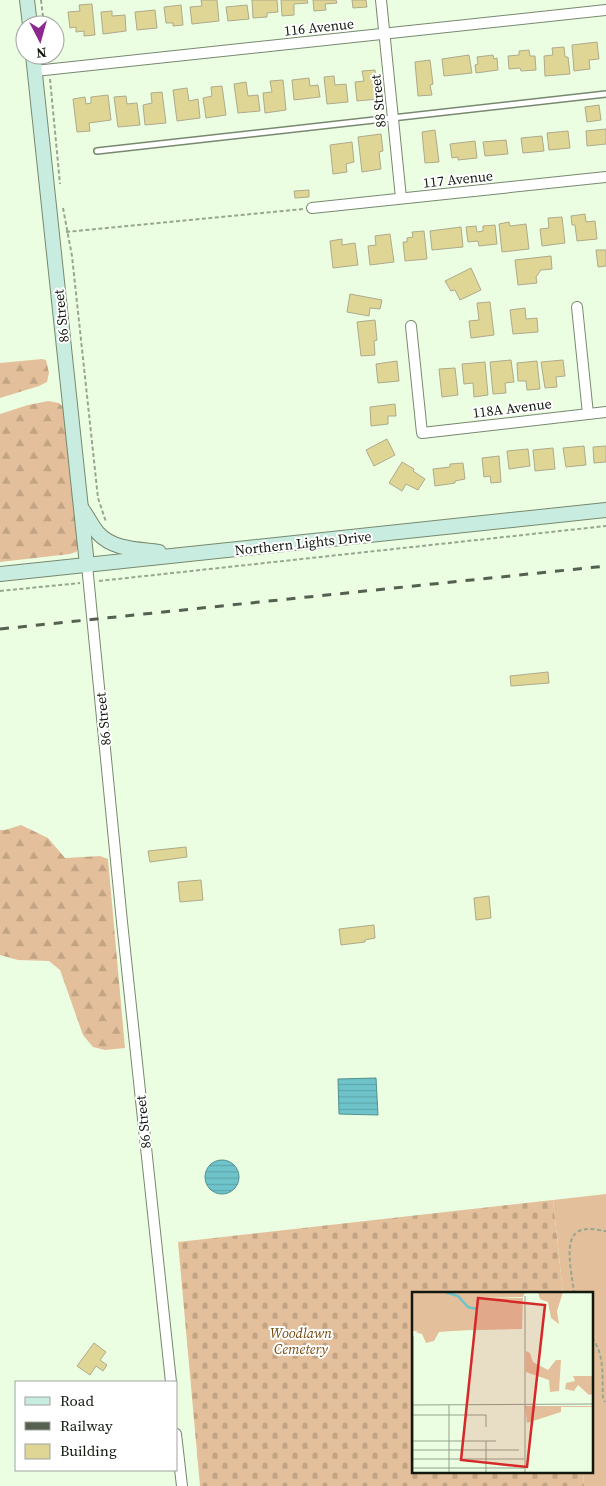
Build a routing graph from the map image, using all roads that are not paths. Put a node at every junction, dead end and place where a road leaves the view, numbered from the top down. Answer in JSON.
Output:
{"nodes":[{"id":1,"x":27,"y":0,"type":"edge"},
{"id":2,"x":381,"y":0,"type":"edge"},
{"id":3,"x":606,"y":10,"type":"edge"},
{"id":4,"x":29,"y":15,"type":"edge"},
{"id":5,"x":385,"y":34,"type":"junction"},
{"id":6,"x":35,"y":65,"type":"edge"},
{"id":7,"x":35,"y":71,"type":"junction"},
{"id":8,"x":606,"y":94,"type":"edge"},
{"id":9,"x":393,"y":117,"type":"junction"},
{"id":10,"x":98,"y":150,"type":"dead end"},
{"id":11,"x":606,"y":177,"type":"edge"},
{"id":12,"x":401,"y":198,"type":"junction"},
{"id":13,"x":312,"y":208,"type":"road end"},
{"id":14,"x":577,"y":306,"type":"dead end"},
{"id":15,"x":411,"y":326,"type":"dead end"},
{"id":16,"x":606,"y":412,"type":"edge"},
{"id":17,"x":588,"y":414,"type":"junction"},
{"id":18,"x":81,"y":507,"type":"junction"},
{"id":19,"x":606,"y":510,"type":"edge"},
{"id":20,"x":184,"y":555,"type":"junction"},
{"id":21,"x":87,"y":565,"type":"junction"},
{"id":22,"x":0,"y":574,"type":"edge"},
{"id":23,"x":171,"y":1381,"type":"edge"},
{"id":24,"x":178,"y":1451,"type":"edge"},
{"id":25,"x":182,"y":1486,"type":"edge"}],
"edges":[{"from":1,"to":4,"type":"main road"},
{"from":2,"to":5,"type":"street","name":"88 Street"},
{"from":3,"to":5,"type":"street","name":"116 Avenue"},
{"from":5,"to":7,"type":"street","name":"116 Avenue"},
{"from":5,"to":9,"type":"street","name":"88 Street"},
{"from":6,"to":7,"type":"main road","name":"86 Street"},
{"from":7,"to":18,"type":"main road","name":"86 Street"},
{"from":8,"to":9,"type":"lane"},
{"from":9,"to":10,"type":"lane"},
{"from":9,"to":12,"type":"street","name":"88 Street"},
{"from":11,"to":12,"type":"street","name":"117 Avenue"},
{"from":12,"to":13,"type":"street","name":"117 Avenue"},
{"from":14,"to":17,"type":"street"},
{"from":15,"to":17,"type":"street","name":"118A Avenue"},
{"from":16,"to":17,"type":"street","name":"118A Avenue"},
{"from":18,"to":20,"type":"main road"},
{"from":18,"to":21,"type":"main road","name":"86 Street"},
{"from":19,"to":20,"type":"main road","name":"Northern Lights Drive"},
{"from":20,"to":21,"type":"main road","name":"Northern Lights Drive"},
{"from":21,"to":22,"type":"main road","name":"Northern Lights Drive"},
{"from":21,"to":23,"type":"street","name":"86 Street"},
{"from":24,"to":25,"type":"street"}]}
